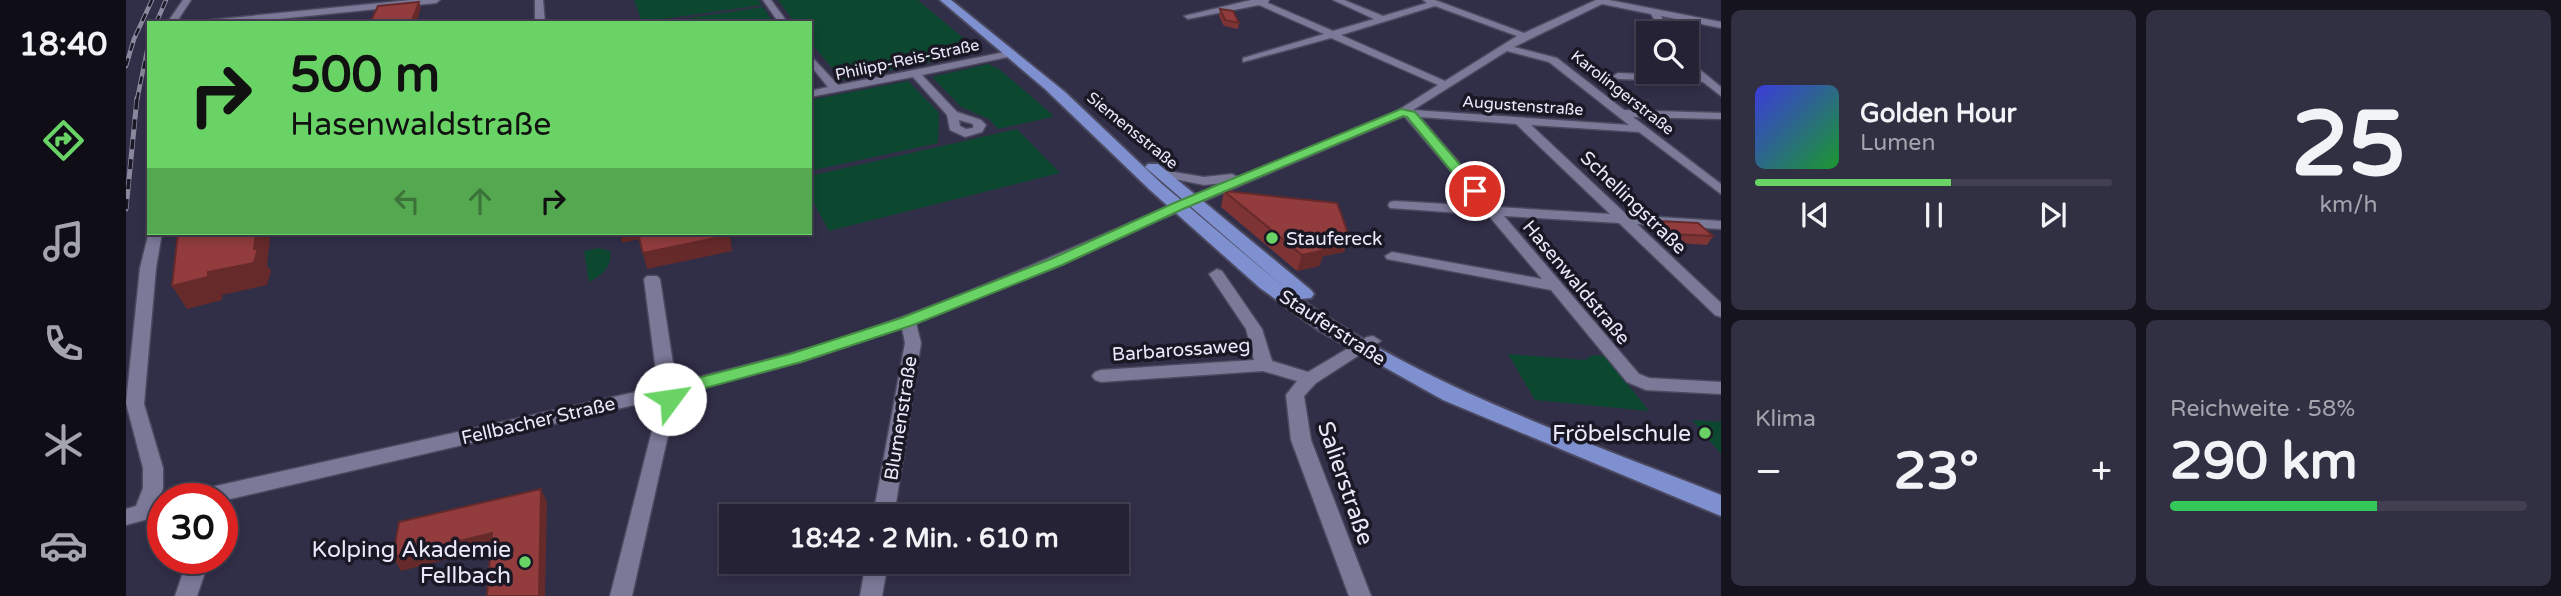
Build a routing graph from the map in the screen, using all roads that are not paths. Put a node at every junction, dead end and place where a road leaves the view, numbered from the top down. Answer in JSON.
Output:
{"nodes":[{"id":1,"x":187,"y":0,"type":"edge"},
{"id":2,"x":436,"y":0,"type":"edge"},
{"id":3,"x":538,"y":0,"type":"edge"},
{"id":4,"x":767,"y":0,"type":"edge"},
{"id":5,"x":945,"y":0,"type":"edge"},
{"id":6,"x":1337,"y":0,"type":"edge"},
{"id":7,"x":1260,"y":1,"type":"edge"},
{"id":8,"x":1602,"y":1,"type":"edge"},
{"id":9,"x":1432,"y":2,"type":"edge"},
{"id":10,"x":1655,"y":12,"type":"junction"},
{"id":11,"x":1188,"y":16,"type":"dead end"},
{"id":12,"x":1383,"y":19,"type":"junction"},
{"id":13,"x":171,"y":21,"type":"edge"},
{"id":14,"x":230,"y":21,"type":"edge"},
{"id":15,"x":540,"y":21,"type":"edge"},
{"id":16,"x":783,"y":21,"type":"edge"},
{"id":17,"x":1660,"y":21,"type":"edge"},
{"id":18,"x":1721,"y":25,"type":"edge"},
{"id":19,"x":1336,"y":34,"type":"junction"},
{"id":20,"x":1524,"y":36,"type":"junction"},
{"id":21,"x":1507,"y":48,"type":"junction"},
{"id":22,"x":1010,"y":54,"type":"junction"},
{"id":23,"x":812,"y":60,"type":"edge"},
{"id":24,"x":1247,"y":60,"type":"dead end"},
{"id":25,"x":915,"y":73,"type":"junction"},
{"id":26,"x":1699,"y":75,"type":"edge"},
{"id":27,"x":1618,"y":76,"type":"dead end"},
{"id":28,"x":1703,"y":79,"type":"junction"},
{"id":29,"x":1446,"y":85,"type":"junction"},
{"id":30,"x":1050,"y":88,"type":"junction"},
{"id":31,"x":835,"y":89,"type":"junction"},
{"id":32,"x":1721,"y":93,"type":"edge"},
{"id":33,"x":812,"y":94,"type":"edge"},
{"id":34,"x":1406,"y":113,"type":"junction"},
{"id":35,"x":1622,"y":113,"type":"junction"},
{"id":36,"x":953,"y":114,"type":"dead end"},
{"id":37,"x":1721,"y":116,"type":"edge"},
{"id":38,"x":1520,"y":121,"type":"junction"},
{"id":39,"x":1642,"y":129,"type":"junction"},
{"id":40,"x":1159,"y":172,"type":"junction"},
{"id":41,"x":1252,"y":175,"type":"junction"},
{"id":42,"x":1717,"y":184,"type":"edge"},
{"id":43,"x":1186,"y":203,"type":"junction"},
{"id":44,"x":1395,"y":205,"type":"dead end"},
{"id":45,"x":1491,"y":210,"type":"junction"},
{"id":46,"x":1624,"y":219,"type":"junction"},
{"id":47,"x":1721,"y":225,"type":"edge"},
{"id":48,"x":155,"y":235,"type":"edge"},
{"id":49,"x":1392,"y":256,"type":"dead end"},
{"id":50,"x":1217,"y":274,"type":"dead end"},
{"id":51,"x":652,"y":279,"type":"dead end"},
{"id":52,"x":1553,"y":286,"type":"junction"},
{"id":53,"x":1721,"y":312,"type":"edge"},
{"id":54,"x":907,"y":322,"type":"junction"},
{"id":55,"x":1367,"y":344,"type":"junction"},
{"id":56,"x":1264,"y":365,"type":"junction"},
{"id":57,"x":1101,"y":376,"type":"dead end"},
{"id":58,"x":1310,"y":379,"type":"junction"},
{"id":59,"x":1721,"y":388,"type":"edge"},
{"id":60,"x":669,"y":391,"type":"junction"},
{"id":61,"x":238,"y":491,"type":"edge"},
{"id":62,"x":886,"y":504,"type":"edge"},
{"id":63,"x":1721,"y":506,"type":"edge"},
{"id":64,"x":144,"y":512,"type":"edge"},
{"id":65,"x":194,"y":574,"type":"edge"},
{"id":66,"x":875,"y":574,"type":"edge"},
{"id":67,"x":186,"y":596,"type":"edge"},
{"id":68,"x":621,"y":596,"type":"edge"},
{"id":69,"x":871,"y":596,"type":"edge"},
{"id":70,"x":1360,"y":596,"type":"edge"}],
"edges":[{"from":1,"to":13,"type":"street"},
{"from":2,"to":14,"type":"street"},
{"from":3,"to":15,"type":"street"},
{"from":4,"to":16,"type":"street"},
{"from":5,"to":22,"type":"main road","name":"Siemensstraße"},
{"from":6,"to":12,"type":"street"},
{"from":7,"to":11,"type":"street"},
{"from":7,"to":19,"type":"street"},
{"from":8,"to":10,"type":"street"},
{"from":8,"to":20,"type":"street","name":"Fellbacher Straße"},
{"from":9,"to":12,"type":"street"},
{"from":9,"to":20,"type":"street"},
{"from":10,"to":17,"type":"street"},
{"from":10,"to":18,"type":"street"},
{"from":12,"to":19,"type":"street"},
{"from":19,"to":24,"type":"street"},
{"from":19,"to":29,"type":"street"},
{"from":20,"to":21,"type":"street","name":"Fellbacher Straße"},
{"from":21,"to":29,"type":"street","name":"Fellbacher Straße"},
{"from":21,"to":35,"type":"street","name":"Karolingerstraße"},
{"from":22,"to":25,"type":"street","name":"Philipp-Reis-Straße"},
{"from":22,"to":30,"type":"main road","name":"Siemensstraße"},
{"from":23,"to":31,"type":"street"},
{"from":25,"to":31,"type":"street","name":"Philipp-Reis-Straße"},
{"from":25,"to":36,"type":"street"},
{"from":26,"to":28,"type":"street"},
{"from":27,"to":28,"type":"street"},
{"from":28,"to":32,"type":"street"},
{"from":29,"to":34,"type":"street","name":"Fellbacher Straße"},
{"from":30,"to":40,"type":"main road","name":"Siemensstraße"},
{"from":30,"to":43,"type":"main road","name":"Siemensstraße"},
{"from":31,"to":33,"type":"street","name":"Philipp-Reis-Straße"},
{"from":34,"to":38,"type":"street","name":"Augustenstraße"},
{"from":34,"to":41,"type":"street","name":"Fellbacher Straße"},
{"from":34,"to":45,"type":"street","name":"Hasenwaldstraße"},
{"from":35,"to":37,"type":"street"},
{"from":35,"to":39,"type":"street","name":"Karolingerstraße"},
{"from":38,"to":39,"type":"street","name":"Augustenstraße"},
{"from":38,"to":46,"type":"street","name":"Schellingstraße"},
{"from":39,"to":42,"type":"street","name":"Karolingerstraße"},
{"from":40,"to":41,"type":"street"},
{"from":40,"to":43,"type":"main road","name":"Siemensstraße"},
{"from":41,"to":43,"type":"street","name":"Fellbacher Straße"},
{"from":43,"to":54,"type":"street","name":"Fellbacher Straße"},
{"from":43,"to":55,"type":"main road","name":"Stauferstraße"},
{"from":44,"to":45,"type":"street"},
{"from":45,"to":46,"type":"street"},
{"from":45,"to":52,"type":"street","name":"Hasenwaldstraße"},
{"from":46,"to":47,"type":"street"},
{"from":46,"to":53,"type":"street","name":"Schellingstraße"},
{"from":48,"to":64,"type":"street"},
{"from":49,"to":52,"type":"street"},
{"from":50,"to":56,"type":"street","name":"Barbarossaweg"},
{"from":51,"to":60,"type":"street"},
{"from":52,"to":59,"type":"street","name":"Hasenwaldstraße"},
{"from":54,"to":60,"type":"street","name":"Fellbacher Straße"},
{"from":54,"to":62,"type":"street","name":"Blumenstraße"},
{"from":55,"to":58,"type":"street"},
{"from":55,"to":63,"type":"main road","name":"Stauferstraße"},
{"from":56,"to":57,"type":"street","name":"Barbarossaweg"},
{"from":56,"to":58,"type":"street","name":"Barbarossaweg"},
{"from":58,"to":70,"type":"street","name":"Salierstraße"},
{"from":60,"to":61,"type":"street","name":"Fellbacher Straße"},
{"from":60,"to":68,"type":"street"},
{"from":65,"to":67,"type":"street"},
{"from":66,"to":69,"type":"street"}]}
